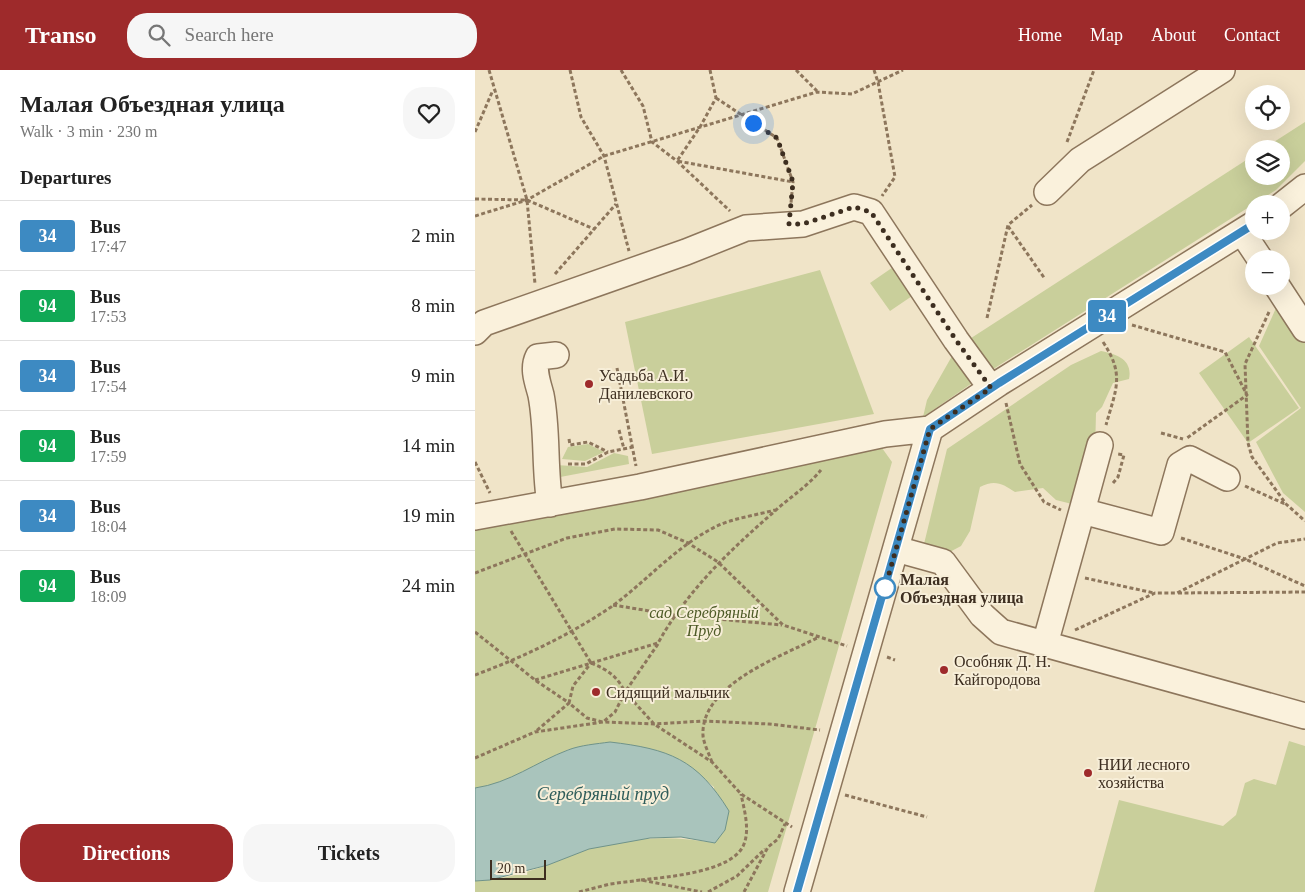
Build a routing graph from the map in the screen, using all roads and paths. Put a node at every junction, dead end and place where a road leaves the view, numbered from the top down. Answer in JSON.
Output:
{"nodes":[{"id":1,"x":489,"y":70,"type":"edge"},
{"id":2,"x":570,"y":70,"type":"edge"},
{"id":3,"x":621,"y":70,"type":"edge"},
{"id":4,"x":710,"y":70,"type":"edge"},
{"id":5,"x":796,"y":70,"type":"edge"},
{"id":6,"x":874,"y":70,"type":"edge"},
{"id":7,"x":903,"y":70,"type":"edge"},
{"id":8,"x":1094,"y":70,"type":"edge"},
{"id":9,"x":1222,"y":70,"type":"edge"},
{"id":10,"x":878,"y":82,"type":"junction"},
{"id":11,"x":494,"y":89,"type":"junction"},
{"id":12,"x":817,"y":92,"type":"junction"},
{"id":13,"x":716,"y":98,"type":"junction"},
{"id":14,"x":741,"y":115,"type":"junction"},
{"id":15,"x":700,"y":127,"type":"junction"},
{"id":16,"x":475,"y":132,"type":"edge"},
{"id":17,"x":652,"y":142,"type":"junction"},
{"id":18,"x":1064,"y":149,"type":"dead end"},
{"id":19,"x":604,"y":156,"type":"junction"},
{"id":20,"x":677,"y":161,"type":"junction"},
{"id":21,"x":793,"y":182,"type":"junction"},
{"id":22,"x":1305,"y":186,"type":"edge"},
{"id":23,"x":1047,"y":192,"type":"joint"},
{"id":24,"x":1290,"y":198,"type":"edge"},
{"id":25,"x":475,"y":199,"type":"edge"},
{"id":26,"x":527,"y":200,"type":"junction"},
{"id":27,"x":616,"y":204,"type":"junction"},
{"id":28,"x":871,"y":212,"type":"junction"},
{"id":29,"x":475,"y":216,"type":"edge"},
{"id":30,"x":789,"y":224,"type":"junction"},
{"id":31,"x":1008,"y":225,"type":"junction"},
{"id":32,"x":746,"y":228,"type":"junction"},
{"id":33,"x":594,"y":229,"type":"junction"},
{"id":34,"x":1245,"y":230,"type":"edge"},
{"id":35,"x":634,"y":270,"type":"junction"},
{"id":36,"x":1045,"y":279,"type":"dead end"},
{"id":37,"x":549,"y":280,"type":"dead end"},
{"id":38,"x":1275,"y":295,"type":"edge"},
{"id":39,"x":1283,"y":295,"type":"edge"},
{"id":40,"x":525,"y":308,"type":"junction"},
{"id":41,"x":987,"y":318,"type":"dead end"},
{"id":42,"x":1126,"y":323,"type":"dead end"},
{"id":43,"x":1305,"y":329,"type":"edge"},
{"id":44,"x":475,"y":332,"type":"edge"},
{"id":45,"x":1102,"y":340,"type":"dead end"},
{"id":46,"x":555,"y":355,"type":"dead end"},
{"id":47,"x":617,"y":368,"type":"dead end"},
{"id":48,"x":995,"y":385,"type":"junction"},
{"id":49,"x":1247,"y":395,"type":"junction"},
{"id":50,"x":930,"y":429,"type":"junction"},
{"id":51,"x":619,"y":430,"type":"dead end"},
{"id":52,"x":568,"y":435,"type":"dead end"},
{"id":53,"x":1185,"y":440,"type":"dead end"},
{"id":54,"x":843,"y":442,"type":"junction"},
{"id":55,"x":1100,"y":445,"type":"joint"},
{"id":56,"x":625,"y":449,"type":"junction"},
{"id":57,"x":608,"y":452,"type":"junction"},
{"id":58,"x":475,"y":462,"type":"edge"},
{"id":59,"x":545,"y":463,"type":"junction"},
{"id":60,"x":1227,"y":478,"type":"joint"},
{"id":61,"x":550,"y":504,"type":"junction"},
{"id":62,"x":1286,"y":504,"type":"junction"},
{"id":63,"x":776,"y":510,"type":"junction"},
{"id":64,"x":1081,"y":514,"type":"junction"},
{"id":65,"x":486,"y":515,"type":"edge"},
{"id":66,"x":1305,"y":521,"type":"edge"},
{"id":67,"x":1161,"y":532,"type":"junction"},
{"id":68,"x":1305,"y":539,"type":"edge"},
{"id":69,"x":688,"y":543,"type":"junction"},
{"id":70,"x":896,"y":549,"type":"junction"},
{"id":71,"x":525,"y":554,"type":"junction"},
{"id":72,"x":1245,"y":560,"type":"junction"},
{"id":73,"x":718,"y":562,"type":"junction"},
{"id":74,"x":475,"y":573,"type":"edge"},
{"id":75,"x":1064,"y":574,"type":"junction"},
{"id":76,"x":1305,"y":586,"type":"edge"},
{"id":77,"x":1305,"y":592,"type":"edge"},
{"id":78,"x":1155,"y":593,"type":"junction"},
{"id":79,"x":1177,"y":593,"type":"junction"},
{"id":80,"x":613,"y":605,"type":"junction"},
{"id":81,"x":674,"y":615,"type":"junction"},
{"id":82,"x":783,"y":625,"type":"junction"},
{"id":83,"x":475,"y":632,"type":"edge"},
{"id":84,"x":572,"y":632,"type":"junction"},
{"id":85,"x":659,"y":643,"type":"junction"},
{"id":86,"x":1045,"y":644,"type":"junction"},
{"id":87,"x":512,"y":661,"type":"junction"},
{"id":88,"x":591,"y":663,"type":"junction"},
{"id":89,"x":475,"y":675,"type":"edge"},
{"id":90,"x":535,"y":680,"type":"junction"},
{"id":91,"x":625,"y":692,"type":"junction"},
{"id":92,"x":569,"y":703,"type":"junction"},
{"id":93,"x":1305,"y":716,"type":"edge"},
{"id":94,"x":704,"y":721,"type":"junction"},
{"id":95,"x":603,"y":722,"type":"junction"},
{"id":96,"x":654,"y":724,"type":"junction"},
{"id":97,"x":820,"y":730,"type":"dead end"},
{"id":98,"x":535,"y":732,"type":"junction"},
{"id":99,"x":475,"y":758,"type":"edge"},
{"id":100,"x":712,"y":762,"type":"junction"},
{"id":101,"x":741,"y":794,"type":"junction"},
{"id":102,"x":863,"y":800,"type":"dead end"},
{"id":103,"x":927,"y":817,"type":"dead end"},
{"id":104,"x":785,"y":824,"type":"junction"},
{"id":105,"x":792,"y":827,"type":"dead end"},
{"id":106,"x":768,"y":847,"type":"junction"},
{"id":107,"x":641,"y":880,"type":"junction"},
{"id":108,"x":579,"y":892,"type":"edge"},
{"id":109,"x":701,"y":892,"type":"edge"},
{"id":110,"x":708,"y":892,"type":"edge"},
{"id":111,"x":744,"y":892,"type":"edge"},
{"id":112,"x":797,"y":892,"type":"edge"}],
"edges":[{"from":1,"to":11,"type":"path"},
{"from":2,"to":19,"type":"path"},
{"from":3,"to":17,"type":"path"},
{"from":4,"to":13,"type":"path"},
{"from":5,"to":12,"type":"path"},
{"from":6,"to":10,"type":"path"},
{"from":7,"to":10,"type":"path"},
{"from":8,"to":18,"type":"path"},
{"from":9,"to":23,"type":"street"},
{"from":10,"to":12,"type":"path"},
{"from":10,"to":28,"type":"path"},
{"from":11,"to":16,"type":"path"},
{"from":11,"to":26,"type":"path"},
{"from":12,"to":14,"type":"path"},
{"from":13,"to":14,"type":"path"},
{"from":13,"to":15,"type":"path"},
{"from":14,"to":15,"type":"path"},
{"from":14,"to":21,"type":"path"},
{"from":15,"to":17,"type":"path"},
{"from":15,"to":20,"type":"path"},
{"from":17,"to":19,"type":"path"},
{"from":17,"to":20,"type":"path"},
{"from":19,"to":26,"type":"path"},
{"from":19,"to":27,"type":"path"},
{"from":20,"to":21,"type":"path"},
{"from":20,"to":32,"type":"path"},
{"from":21,"to":30,"type":"path"},
{"from":22,"to":24,"type":"street"},
{"from":23,"to":31,"type":"path"},
{"from":25,"to":26,"type":"path"},
{"from":26,"to":29,"type":"path"},
{"from":26,"to":33,"type":"path"},
{"from":26,"to":40,"type":"path"},
{"from":27,"to":33,"type":"path"},
{"from":27,"to":35,"type":"path"},
{"from":28,"to":30,"type":"street"},
{"from":28,"to":48,"type":"street"},
{"from":30,"to":32,"type":"street"},
{"from":31,"to":36,"type":"path"},
{"from":31,"to":41,"type":"path"},
{"from":32,"to":35,"type":"street"},
{"from":33,"to":37,"type":"path"},
{"from":34,"to":48,"type":"street"},
{"from":35,"to":40,"type":"street"},
{"from":38,"to":49,"type":"path"},
{"from":39,"to":43,"type":"street"},
{"from":40,"to":44,"type":"street"},
{"from":42,"to":49,"type":"path"},
{"from":45,"to":55,"type":"path"},
{"from":46,"to":59,"type":"street"},
{"from":47,"to":56,"type":"path"},
{"from":48,"to":50,"type":"street"},
{"from":48,"to":64,"type":"path"},
{"from":49,"to":53,"type":"path"},
{"from":49,"to":62,"type":"path"},
{"from":50,"to":54,"type":"street"},
{"from":50,"to":70,"type":"street"},
{"from":51,"to":56,"type":"path"},
{"from":52,"to":57,"type":"path"},
{"from":54,"to":61,"type":"street"},
{"from":54,"to":63,"type":"path"},
{"from":55,"to":64,"type":"street"},
{"from":56,"to":57,"type":"path"},
{"from":57,"to":59,"type":"path"},
{"from":58,"to":65,"type":"path"},
{"from":59,"to":61,"type":"street"},
{"from":60,"to":62,"type":"path"},
{"from":60,"to":67,"type":"street"},
{"from":61,"to":65,"type":"street"},
{"from":62,"to":66,"type":"path"},
{"from":63,"to":69,"type":"path"},
{"from":63,"to":73,"type":"path"},
{"from":64,"to":67,"type":"street"},
{"from":64,"to":75,"type":"street"},
{"from":65,"to":71,"type":"path"},
{"from":67,"to":72,"type":"path"},
{"from":68,"to":72,"type":"path"},
{"from":69,"to":71,"type":"path"},
{"from":69,"to":73,"type":"path"},
{"from":69,"to":80,"type":"path"},
{"from":70,"to":86,"type":"street"},
{"from":70,"to":112,"type":"street"},
{"from":71,"to":74,"type":"path"},
{"from":71,"to":84,"type":"path"},
{"from":72,"to":76,"type":"path"},
{"from":72,"to":79,"type":"path"},
{"from":73,"to":81,"type":"path"},
{"from":73,"to":82,"type":"path"},
{"from":75,"to":78,"type":"path"},
{"from":75,"to":86,"type":"street"},
{"from":77,"to":79,"type":"path"},
{"from":78,"to":79,"type":"path"},
{"from":78,"to":86,"type":"path"},
{"from":80,"to":81,"type":"path"},
{"from":80,"to":84,"type":"path"},
{"from":81,"to":82,"type":"path"},
{"from":81,"to":85,"type":"path"},
{"from":82,"to":94,"type":"path"},
{"from":83,"to":87,"type":"path"},
{"from":84,"to":87,"type":"path"},
{"from":84,"to":88,"type":"path"},
{"from":85,"to":88,"type":"path"},
{"from":85,"to":91,"type":"path"},
{"from":86,"to":93,"type":"street"},
{"from":87,"to":89,"type":"path"},
{"from":87,"to":90,"type":"path"},
{"from":88,"to":90,"type":"path"},
{"from":88,"to":91,"type":"path"},
{"from":88,"to":92,"type":"path"},
{"from":90,"to":92,"type":"path"},
{"from":91,"to":95,"type":"path"},
{"from":91,"to":96,"type":"path"},
{"from":92,"to":95,"type":"path"},
{"from":92,"to":98,"type":"path"},
{"from":94,"to":96,"type":"path"},
{"from":94,"to":97,"type":"path"},
{"from":94,"to":100,"type":"path"},
{"from":95,"to":96,"type":"path"},
{"from":95,"to":98,"type":"path"},
{"from":96,"to":100,"type":"path"},
{"from":98,"to":99,"type":"path"},
{"from":100,"to":101,"type":"path"},
{"from":101,"to":104,"type":"path"},
{"from":101,"to":107,"type":"path"},
{"from":102,"to":103,"type":"path"},
{"from":104,"to":105,"type":"path"},
{"from":104,"to":106,"type":"path"},
{"from":106,"to":110,"type":"path"},
{"from":106,"to":111,"type":"path"},
{"from":107,"to":108,"type":"path"},
{"from":107,"to":109,"type":"path"}]}
